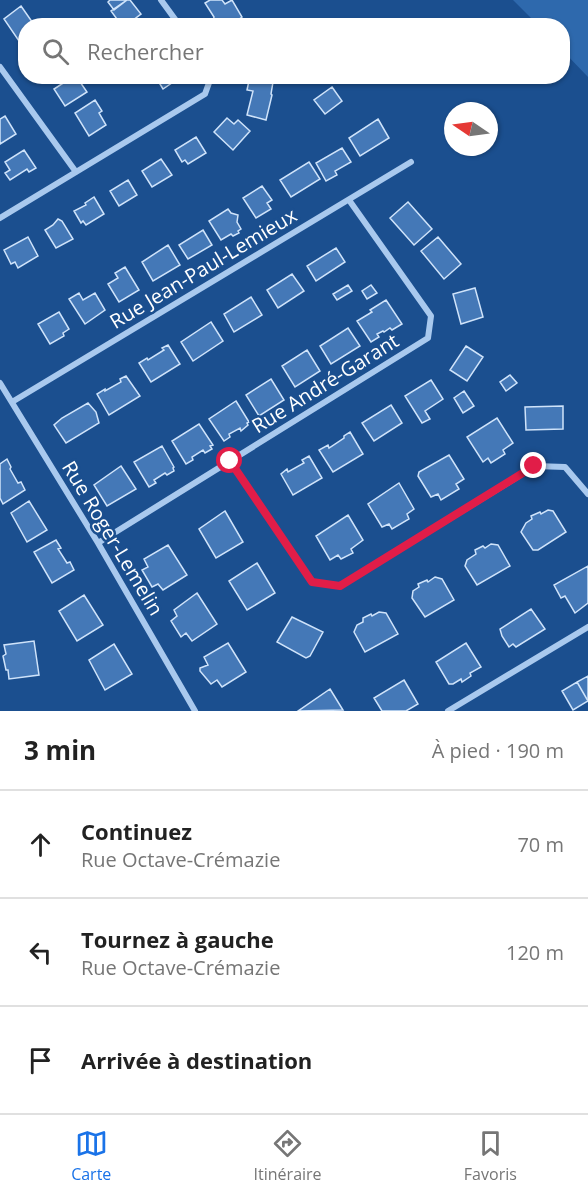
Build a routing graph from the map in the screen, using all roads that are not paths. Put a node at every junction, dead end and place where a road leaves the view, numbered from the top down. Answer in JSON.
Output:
{"nodes":[{"id":1,"x":161,"y":0,"type":"edge"},
{"id":2,"x":174,"y":18,"type":"edge"},
{"id":3,"x":0,"y":67,"type":"edge"},
{"id":4,"x":209,"y":84,"type":"edge"},
{"id":5,"x":411,"y":162,"type":"dead end"},
{"id":6,"x":76,"y":172,"type":"junction"},
{"id":7,"x":349,"y":200,"type":"junction"},
{"id":8,"x":0,"y":218,"type":"edge"},
{"id":9,"x":0,"y":383,"type":"edge"},
{"id":10,"x":12,"y":402,"type":"junction"},
{"id":11,"x":230,"y":461,"type":"junction"},
{"id":12,"x":588,"y":494,"type":"edge"},
{"id":13,"x":98,"y":543,"type":"junction"},
{"id":14,"x":588,"y":627,"type":"edge"},
{"id":15,"x":195,"y":711,"type":"edge"},
{"id":16,"x":448,"y":711,"type":"edge"}],
"edges":[{"from":1,"to":2,"type":"street"},
{"from":3,"to":6,"type":"street"},
{"from":4,"to":6,"type":"street"},
{"from":5,"to":7,"type":"street","name":"Rue Jean-Paul-Lemieux"},
{"from":6,"to":8,"type":"street"},
{"from":7,"to":10,"type":"street","name":"Rue Jean-Paul-Lemieux"},
{"from":7,"to":11,"type":"street","name":"Rue André-Garant"},
{"from":9,"to":10,"type":"street","name":"Rue Roger-Lemelin"},
{"from":10,"to":13,"type":"street","name":"Rue Roger-Lemelin"},
{"from":11,"to":12,"type":"street"},
{"from":11,"to":13,"type":"street","name":"Rue André-Garant"},
{"from":13,"to":15,"type":"street","name":"Rue Roger-Lemelin"},
{"from":14,"to":16,"type":"street"}]}
